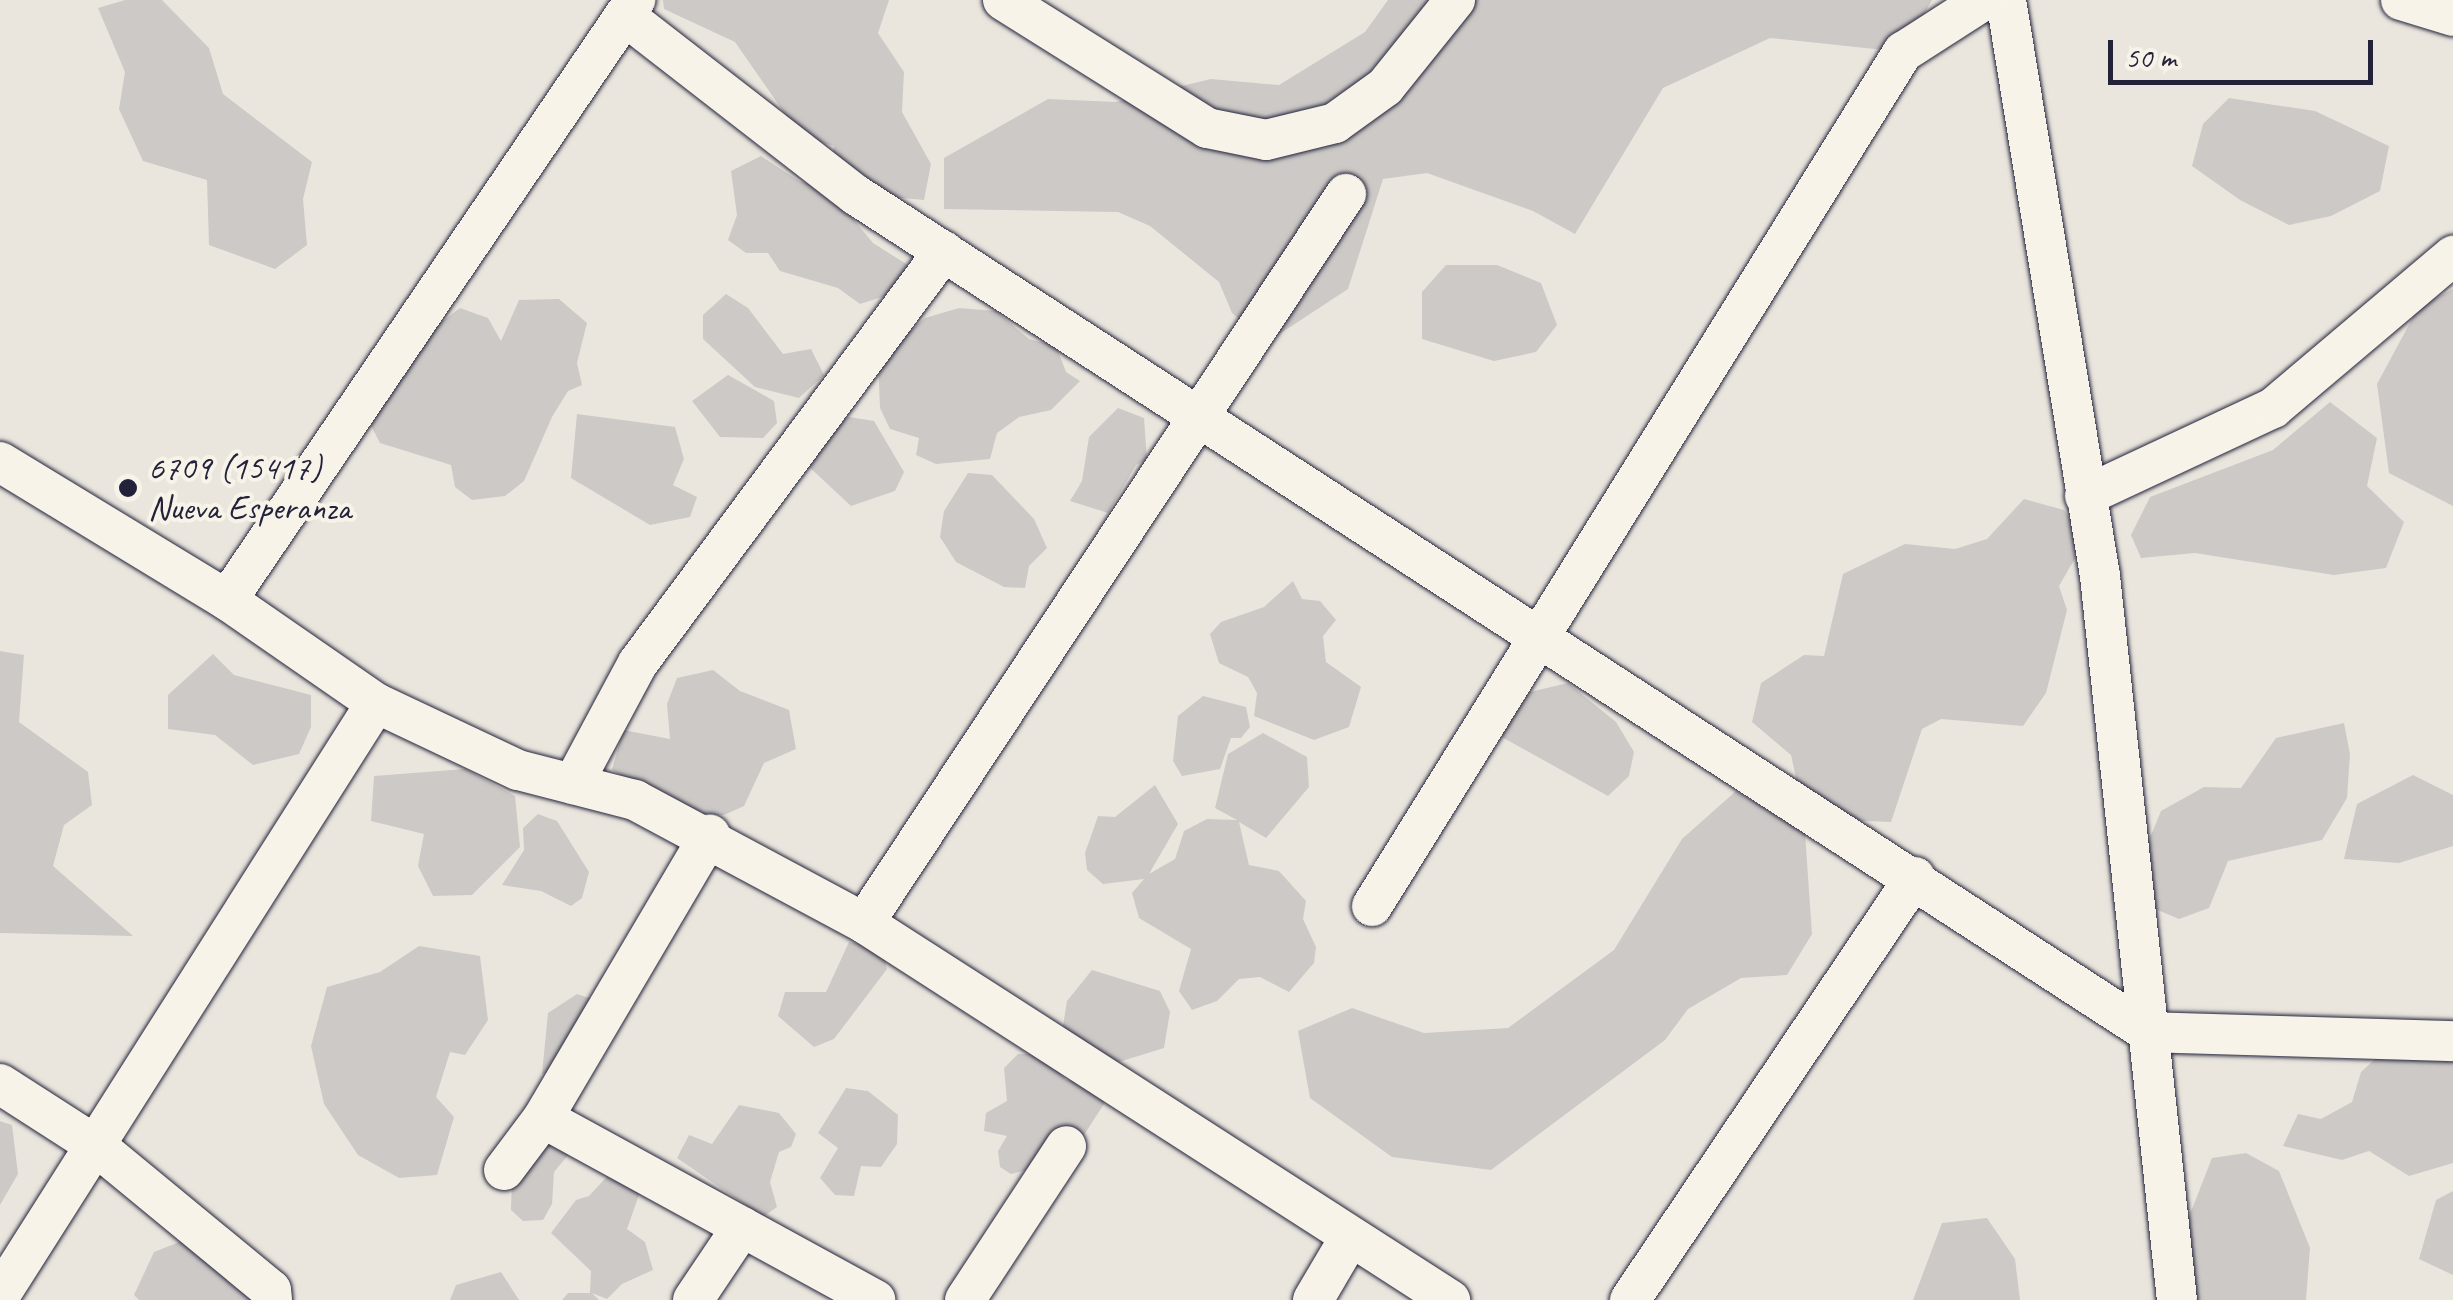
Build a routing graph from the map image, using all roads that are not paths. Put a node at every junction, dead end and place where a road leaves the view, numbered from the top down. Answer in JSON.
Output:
{"nodes":[{"id":1,"x":1004,"y":0,"type":"edge"},
{"id":2,"x":1454,"y":0,"type":"edge"},
{"id":3,"x":1984,"y":0,"type":"edge"},
{"id":4,"x":2006,"y":0,"type":"edge"},
{"id":5,"x":2401,"y":0,"type":"edge"},
{"id":6,"x":630,"y":8,"type":"edge"},
{"id":7,"x":2453,"y":16,"type":"edge"},
{"id":8,"x":1346,"y":194,"type":"dead end"},
{"id":9,"x":944,"y":251,"type":"junction"},
{"id":10,"x":2453,"y":256,"type":"edge"},
{"id":11,"x":1198,"y":413,"type":"junction"},
{"id":12,"x":0,"y":462,"type":"edge"},
{"id":13,"x":2085,"y":496,"type":"junction"},
{"id":14,"x":227,"y":600,"type":"junction"},
{"id":15,"x":1540,"y":635,"type":"junction"},
{"id":16,"x":376,"y":703,"type":"junction"},
{"id":17,"x":573,"y":784,"type":"junction"},
{"id":18,"x":710,"y":835,"type":"junction"},
{"id":19,"x":1915,"y":877,"type":"junction"},
{"id":20,"x":1372,"y":906,"type":"dead end"},
{"id":21,"x":864,"y":923,"type":"junction"},
{"id":22,"x":2148,"y":1032,"type":"junction"},
{"id":23,"x":2453,"y":1042,"type":"edge"},
{"id":24,"x":0,"y":1084,"type":"edge"},
{"id":25,"x":543,"y":1118,"type":"junction"},
{"id":26,"x":96,"y":1145,"type":"junction"},
{"id":27,"x":1066,"y":1146,"type":"dead end"},
{"id":28,"x":504,"y":1170,"type":"dead end"},
{"id":29,"x":742,"y":1227,"type":"junction"},
{"id":30,"x":1349,"y":1239,"type":"junction"},
{"id":31,"x":0,"y":1295,"type":"edge"},
{"id":32,"x":272,"y":1300,"type":"edge"},
{"id":33,"x":693,"y":1300,"type":"edge"},
{"id":34,"x":875,"y":1300,"type":"edge"},
{"id":35,"x":964,"y":1300,"type":"edge"},
{"id":36,"x":1313,"y":1300,"type":"edge"},
{"id":37,"x":1450,"y":1300,"type":"edge"},
{"id":38,"x":1630,"y":1300,"type":"edge"},
{"id":39,"x":2177,"y":1300,"type":"edge"}],
"edges":[{"from":1,"to":2,"type":"street"},
{"from":3,"to":15,"type":"street"},
{"from":4,"to":13,"type":"street"},
{"from":5,"to":7,"type":"street"},
{"from":6,"to":9,"type":"street"},
{"from":6,"to":14,"type":"street"},
{"from":8,"to":11,"type":"street"},
{"from":9,"to":11,"type":"street"},
{"from":9,"to":17,"type":"street"},
{"from":10,"to":13,"type":"street"},
{"from":11,"to":15,"type":"street"},
{"from":11,"to":21,"type":"street"},
{"from":12,"to":14,"type":"street"},
{"from":13,"to":22,"type":"street"},
{"from":14,"to":16,"type":"street"},
{"from":15,"to":19,"type":"street"},
{"from":15,"to":20,"type":"street"},
{"from":16,"to":17,"type":"street"},
{"from":16,"to":26,"type":"street"},
{"from":17,"to":18,"type":"street"},
{"from":18,"to":21,"type":"street"},
{"from":18,"to":25,"type":"street"},
{"from":19,"to":22,"type":"street"},
{"from":19,"to":38,"type":"street"},
{"from":21,"to":30,"type":"street"},
{"from":22,"to":23,"type":"street"},
{"from":22,"to":39,"type":"street"},
{"from":24,"to":26,"type":"street"},
{"from":25,"to":28,"type":"street"},
{"from":25,"to":29,"type":"street"},
{"from":26,"to":31,"type":"street"},
{"from":26,"to":32,"type":"street"},
{"from":27,"to":35,"type":"street"},
{"from":29,"to":33,"type":"street"},
{"from":29,"to":34,"type":"street"},
{"from":30,"to":36,"type":"street"},
{"from":30,"to":37,"type":"street"}]}
